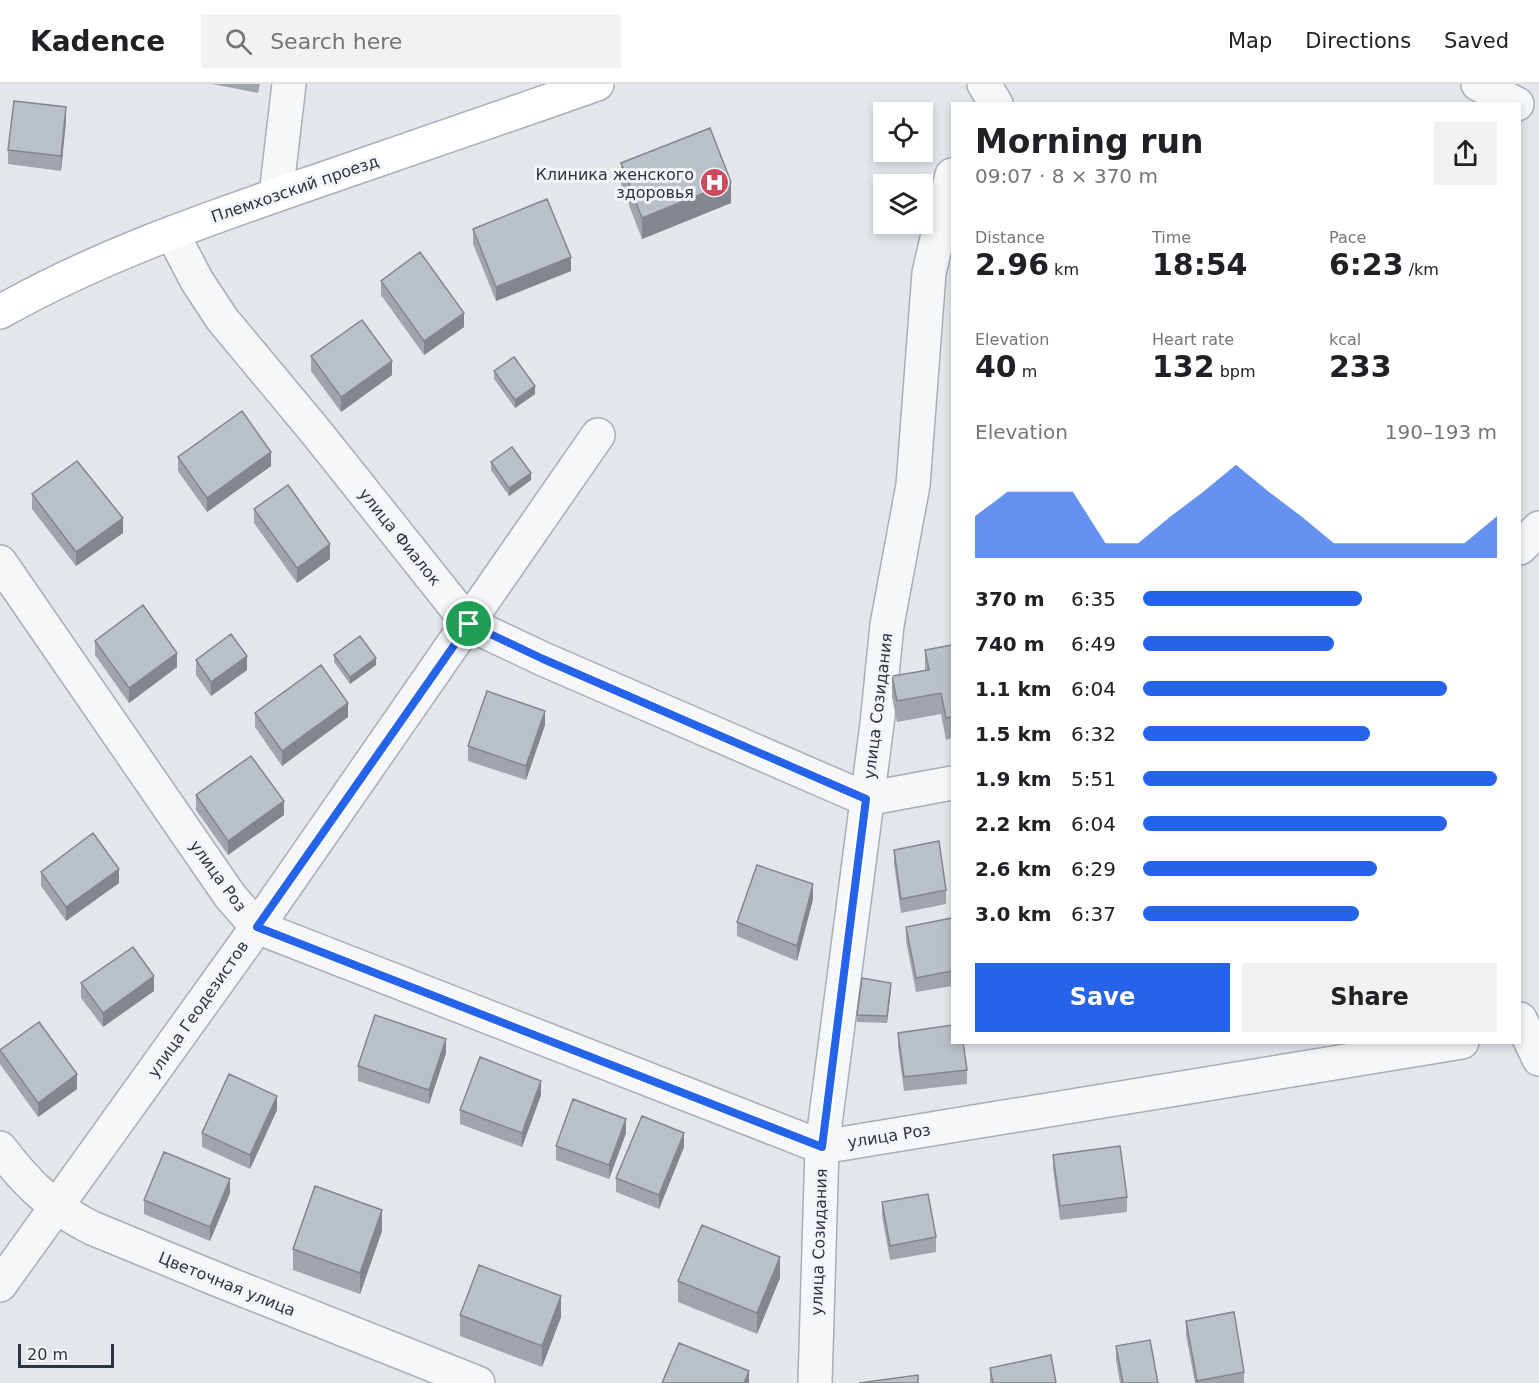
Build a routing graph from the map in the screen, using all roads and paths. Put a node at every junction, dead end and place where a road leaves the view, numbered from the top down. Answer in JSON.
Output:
{"nodes":[{"id":1,"x":289,"y":84,"type":"edge"},
{"id":2,"x":597,"y":84,"type":"edge"},
{"id":3,"x":971,"y":84,"type":"edge"},
{"id":4,"x":984,"y":84,"type":"edge"},
{"id":5,"x":1478,"y":84,"type":"edge"},
{"id":6,"x":967,"y":102,"type":"edge"},
{"id":7,"x":995,"y":102,"type":"edge"},
{"id":8,"x":1514,"y":102,"type":"edge"},
{"id":9,"x":1521,"y":105,"type":"edge"},
{"id":10,"x":1539,"y":114,"type":"edge"},
{"id":11,"x":951,"y":179,"type":"edge"},
{"id":12,"x":276,"y":195,"type":"junction"},
{"id":13,"x":172,"y":233,"type":"junction"},
{"id":14,"x":0,"y":312,"type":"edge"},
{"id":15,"x":598,"y":435,"type":"dead end"},
{"id":16,"x":1539,"y":528,"type":"edge"},
{"id":17,"x":1521,"y":547,"type":"edge"},
{"id":18,"x":0,"y":562,"type":"edge"},
{"id":19,"x":469,"y":624,"type":"junction"},
{"id":20,"x":951,"y":783,"type":"edge"},
{"id":21,"x":866,"y":799,"type":"junction"},
{"id":22,"x":257,"y":927,"type":"junction"},
{"id":23,"x":1525,"y":1020,"type":"edge"},
{"id":24,"x":1450,"y":1044,"type":"edge"},
{"id":25,"x":1539,"y":1059,"type":"edge"},
{"id":26,"x":822,"y":1147,"type":"junction"},
{"id":27,"x":0,"y":1148,"type":"edge"},
{"id":28,"x":57,"y":1208,"type":"junction"},
{"id":29,"x":0,"y":1286,"type":"edge"},
{"id":30,"x":478,"y":1383,"type":"edge"},
{"id":31,"x":815,"y":1383,"type":"edge"}],
"edges":[{"from":1,"to":12,"type":"street"},
{"from":2,"to":12,"type":"main road","name":"Племхозский проезд"},
{"from":3,"to":6,"type":"street"},
{"from":4,"to":7,"type":"street"},
{"from":5,"to":8,"type":"street"},
{"from":9,"to":10,"type":"street"},
{"from":11,"to":21,"type":"street","name":"улица Созидания"},
{"from":12,"to":13,"type":"main road","name":"Племхозский проезд"},
{"from":13,"to":14,"type":"main road","name":"Племхозский проезд"},
{"from":13,"to":19,"type":"street","name":"улица Фиалок"},
{"from":15,"to":19,"type":"street","name":"улица Геодезистов"},
{"from":16,"to":17,"type":"street"},
{"from":18,"to":22,"type":"street","name":"улица Роз"},
{"from":19,"to":21,"type":"street","name":"улица Фиалок"},
{"from":19,"to":22,"type":"street","name":"улица Геодезистов"},
{"from":20,"to":21,"type":"street"},
{"from":21,"to":26,"type":"street","name":"улица Созидания"},
{"from":22,"to":26,"type":"street","name":"улица Роз"},
{"from":22,"to":28,"type":"street","name":"улица Геодезистов"},
{"from":23,"to":25,"type":"street"},
{"from":24,"to":26,"type":"street","name":"улица Роз"},
{"from":26,"to":31,"type":"street","name":"улица Созидания"},
{"from":27,"to":28,"type":"street","name":"Цветочная улица"},
{"from":28,"to":29,"type":"street","name":"улица Геодезистов"},
{"from":28,"to":30,"type":"street","name":"Цветочная улица"}]}
